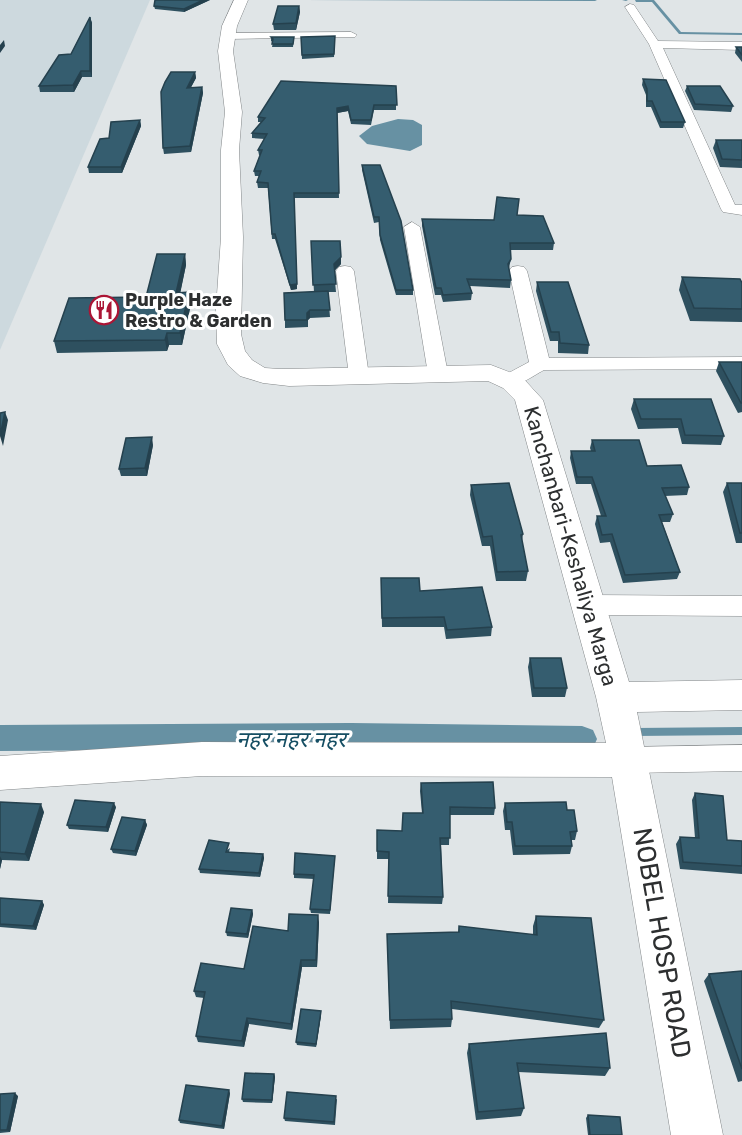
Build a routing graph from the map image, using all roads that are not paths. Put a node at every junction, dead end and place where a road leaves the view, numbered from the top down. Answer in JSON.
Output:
{"nodes":[{"id":1,"x":240,"y":2,"type":"edge"},
{"id":2,"x":630,"y":7,"type":"dead end"},
{"id":3,"x":351,"y":35,"type":"dead end"},
{"id":4,"x":228,"y":36,"type":"junction"},
{"id":5,"x":656,"y":44,"type":"junction"},
{"id":6,"x":738,"y":46,"type":"edge"},
{"id":7,"x":742,"y":60,"type":"edge"},
{"id":8,"x":742,"y":210,"type":"edge"},
{"id":9,"x":412,"y":227,"type":"dead end"},
{"id":10,"x":345,"y":271,"type":"dead end"},
{"id":11,"x":518,"y":271,"type":"dead end"},
{"id":12,"x":742,"y":363,"type":"edge"},
{"id":13,"x":540,"y":364,"type":"junction"},
{"id":14,"x":438,"y":374,"type":"junction"},
{"id":15,"x":359,"y":376,"type":"junction"},
{"id":16,"x":510,"y":380,"type":"junction"},
{"id":17,"x":589,"y":604,"type":"junction"},
{"id":18,"x":742,"y":606,"type":"edge"},
{"id":19,"x":742,"y":695,"type":"edge"},
{"id":20,"x":622,"y":730,"type":"junction"},
{"id":21,"x":742,"y":758,"type":"edge"},
{"id":22,"x":0,"y":773,"type":"edge"},
{"id":23,"x":697,"y":1135,"type":"edge"}],
"edges":[{"from":1,"to":4,"type":"street"},
{"from":2,"to":5,"type":"street"},
{"from":3,"to":4,"type":"street"},
{"from":4,"to":15,"type":"street"},
{"from":5,"to":6,"type":"street"},
{"from":5,"to":8,"type":"street"},
{"from":6,"to":7,"type":"street"},
{"from":9,"to":14,"type":"street"},
{"from":10,"to":15,"type":"street"},
{"from":11,"to":13,"type":"street"},
{"from":12,"to":13,"type":"street"},
{"from":13,"to":16,"type":"street"},
{"from":14,"to":15,"type":"street"},
{"from":14,"to":16,"type":"street"},
{"from":16,"to":17,"type":"street","name":"Kanchanbari-Keshaliya Marga"},
{"from":17,"to":18,"type":"street"},
{"from":17,"to":20,"type":"street","name":"Kanchanbari-Keshaliya Marga"},
{"from":19,"to":20,"type":"street"},
{"from":20,"to":21,"type":"street"},
{"from":20,"to":22,"type":"street"},
{"from":20,"to":23,"type":"street","name":"NOBEL HOSP ROAD"}]}
